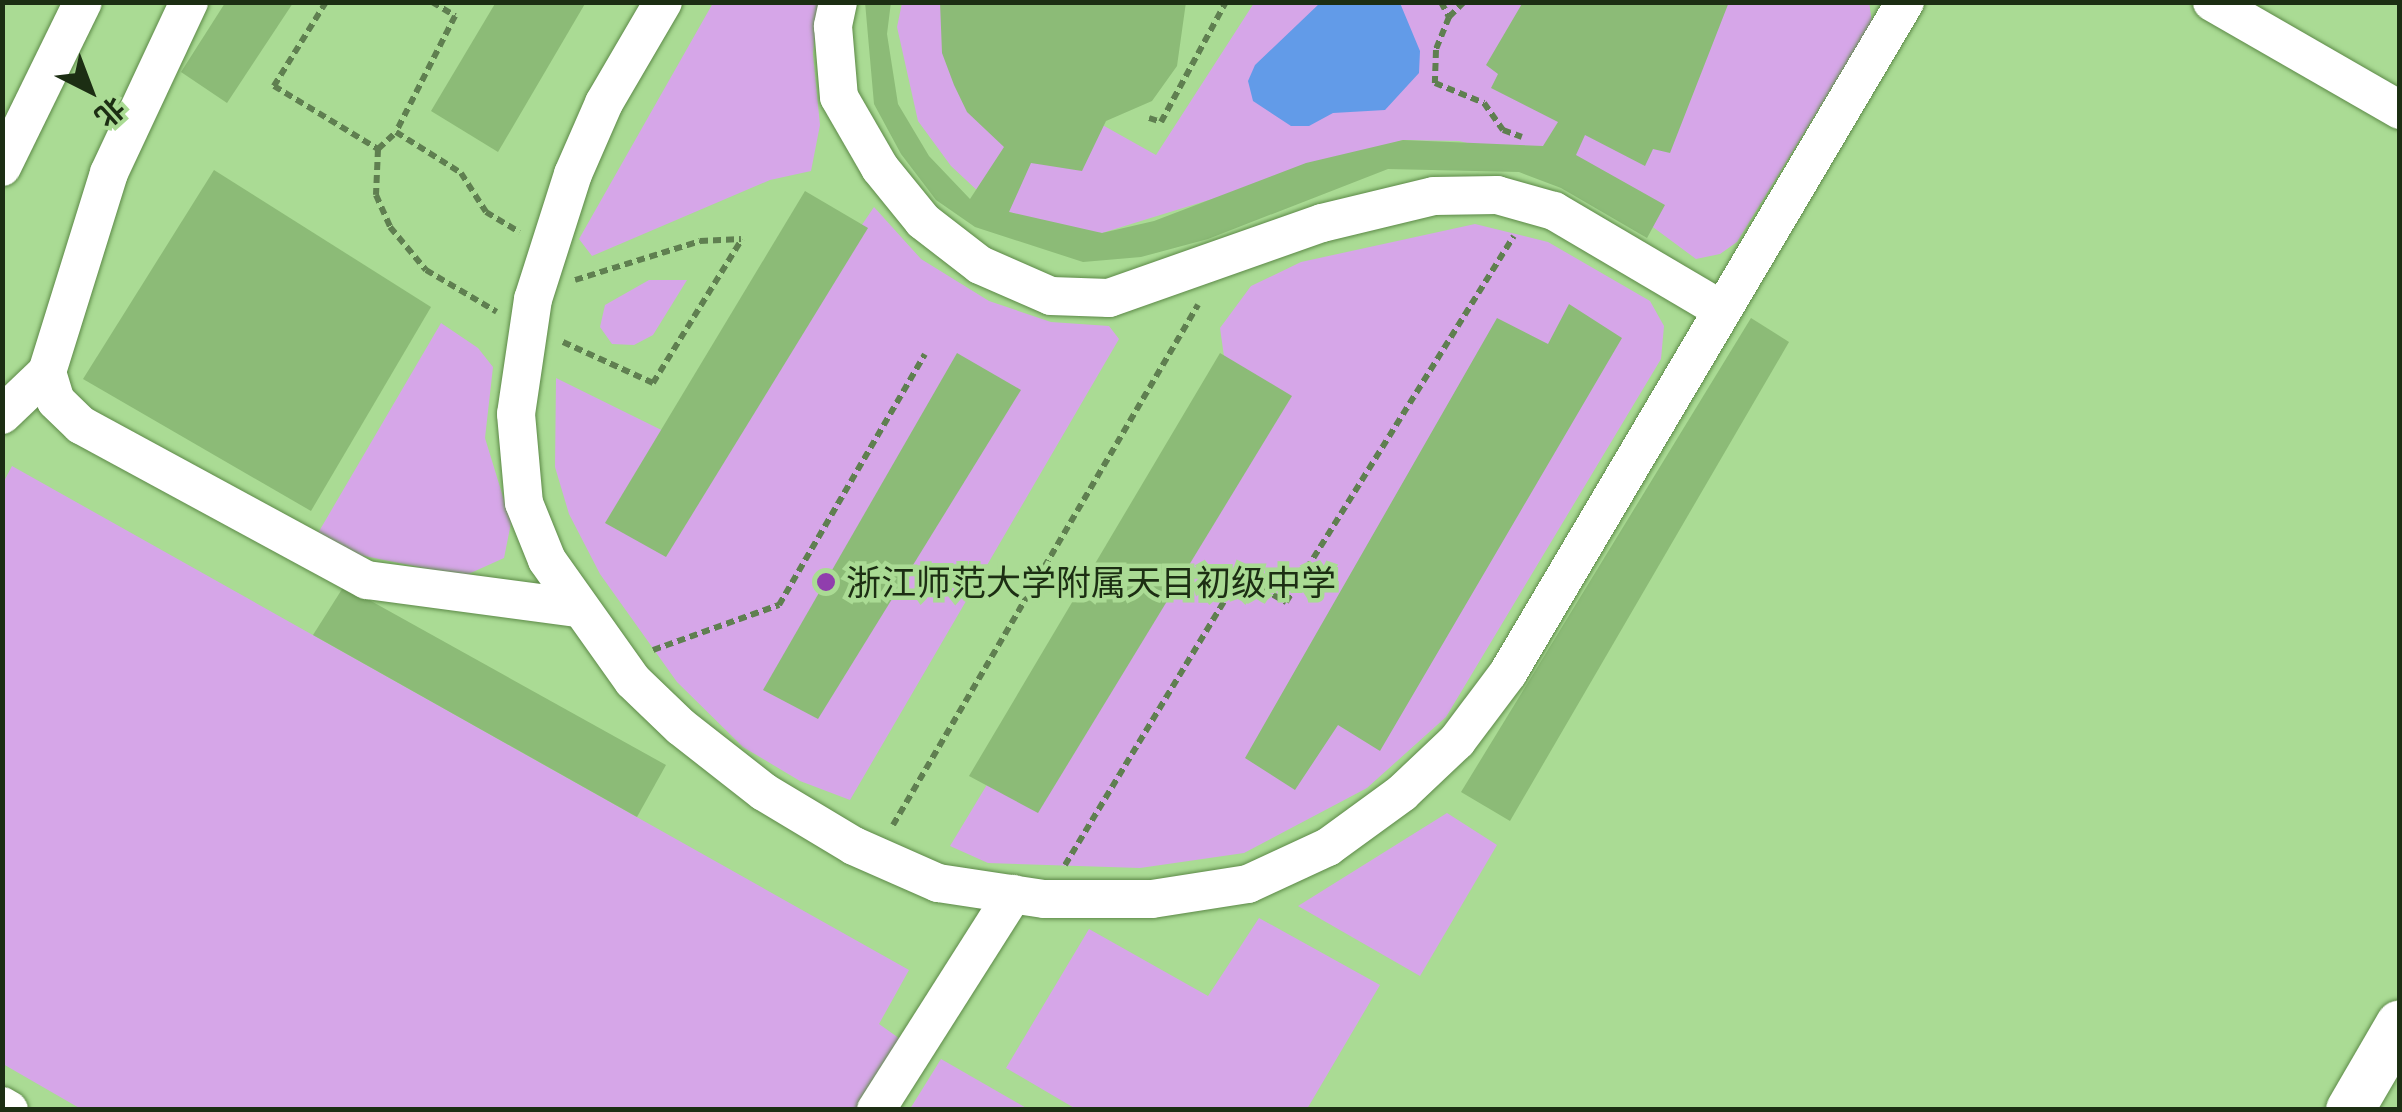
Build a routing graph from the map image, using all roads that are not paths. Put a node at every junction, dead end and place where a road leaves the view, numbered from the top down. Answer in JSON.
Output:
{"nodes":[{"id":1,"x":82,"y":2,"type":"edge"},
{"id":2,"x":189,"y":2,"type":"edge"},
{"id":3,"x":663,"y":2,"type":"edge"},
{"id":4,"x":838,"y":2,"type":"edge"},
{"id":5,"x":2212,"y":2,"type":"edge"},
{"id":6,"x":1902,"y":4,"type":"edge"},
{"id":7,"x":2400,"y":110,"type":"edge"},
{"id":8,"x":2,"y":167,"type":"edge"},
{"id":9,"x":1722,"y":310,"type":"junction"},
{"id":10,"x":47,"y":372,"type":"junction"},
{"id":11,"x":2,"y":415,"type":"edge"},
{"id":12,"x":578,"y":608,"type":"junction"},
{"id":13,"x":1029,"y":896,"type":"junction"},
{"id":14,"x":2400,"y":1024,"type":"edge"},
{"id":15,"x":2,"y":1106,"type":"edge"},
{"id":16,"x":9,"y":1110,"type":"edge"},
{"id":17,"x":876,"y":1110,"type":"edge"},
{"id":18,"x":2350,"y":1110,"type":"edge"}],
"edges":[{"from":1,"to":8,"type":"street"},
{"from":2,"to":10,"type":"street"},
{"from":3,"to":12,"type":"street"},
{"from":4,"to":9,"type":"street"},
{"from":5,"to":7,"type":"street"},
{"from":6,"to":9,"type":"street"},
{"from":9,"to":13,"type":"street"},
{"from":10,"to":11,"type":"street"},
{"from":10,"to":12,"type":"street"},
{"from":12,"to":13,"type":"street"},
{"from":13,"to":17,"type":"street"},
{"from":14,"to":18,"type":"main road"},
{"from":15,"to":16,"type":"street"}]}
